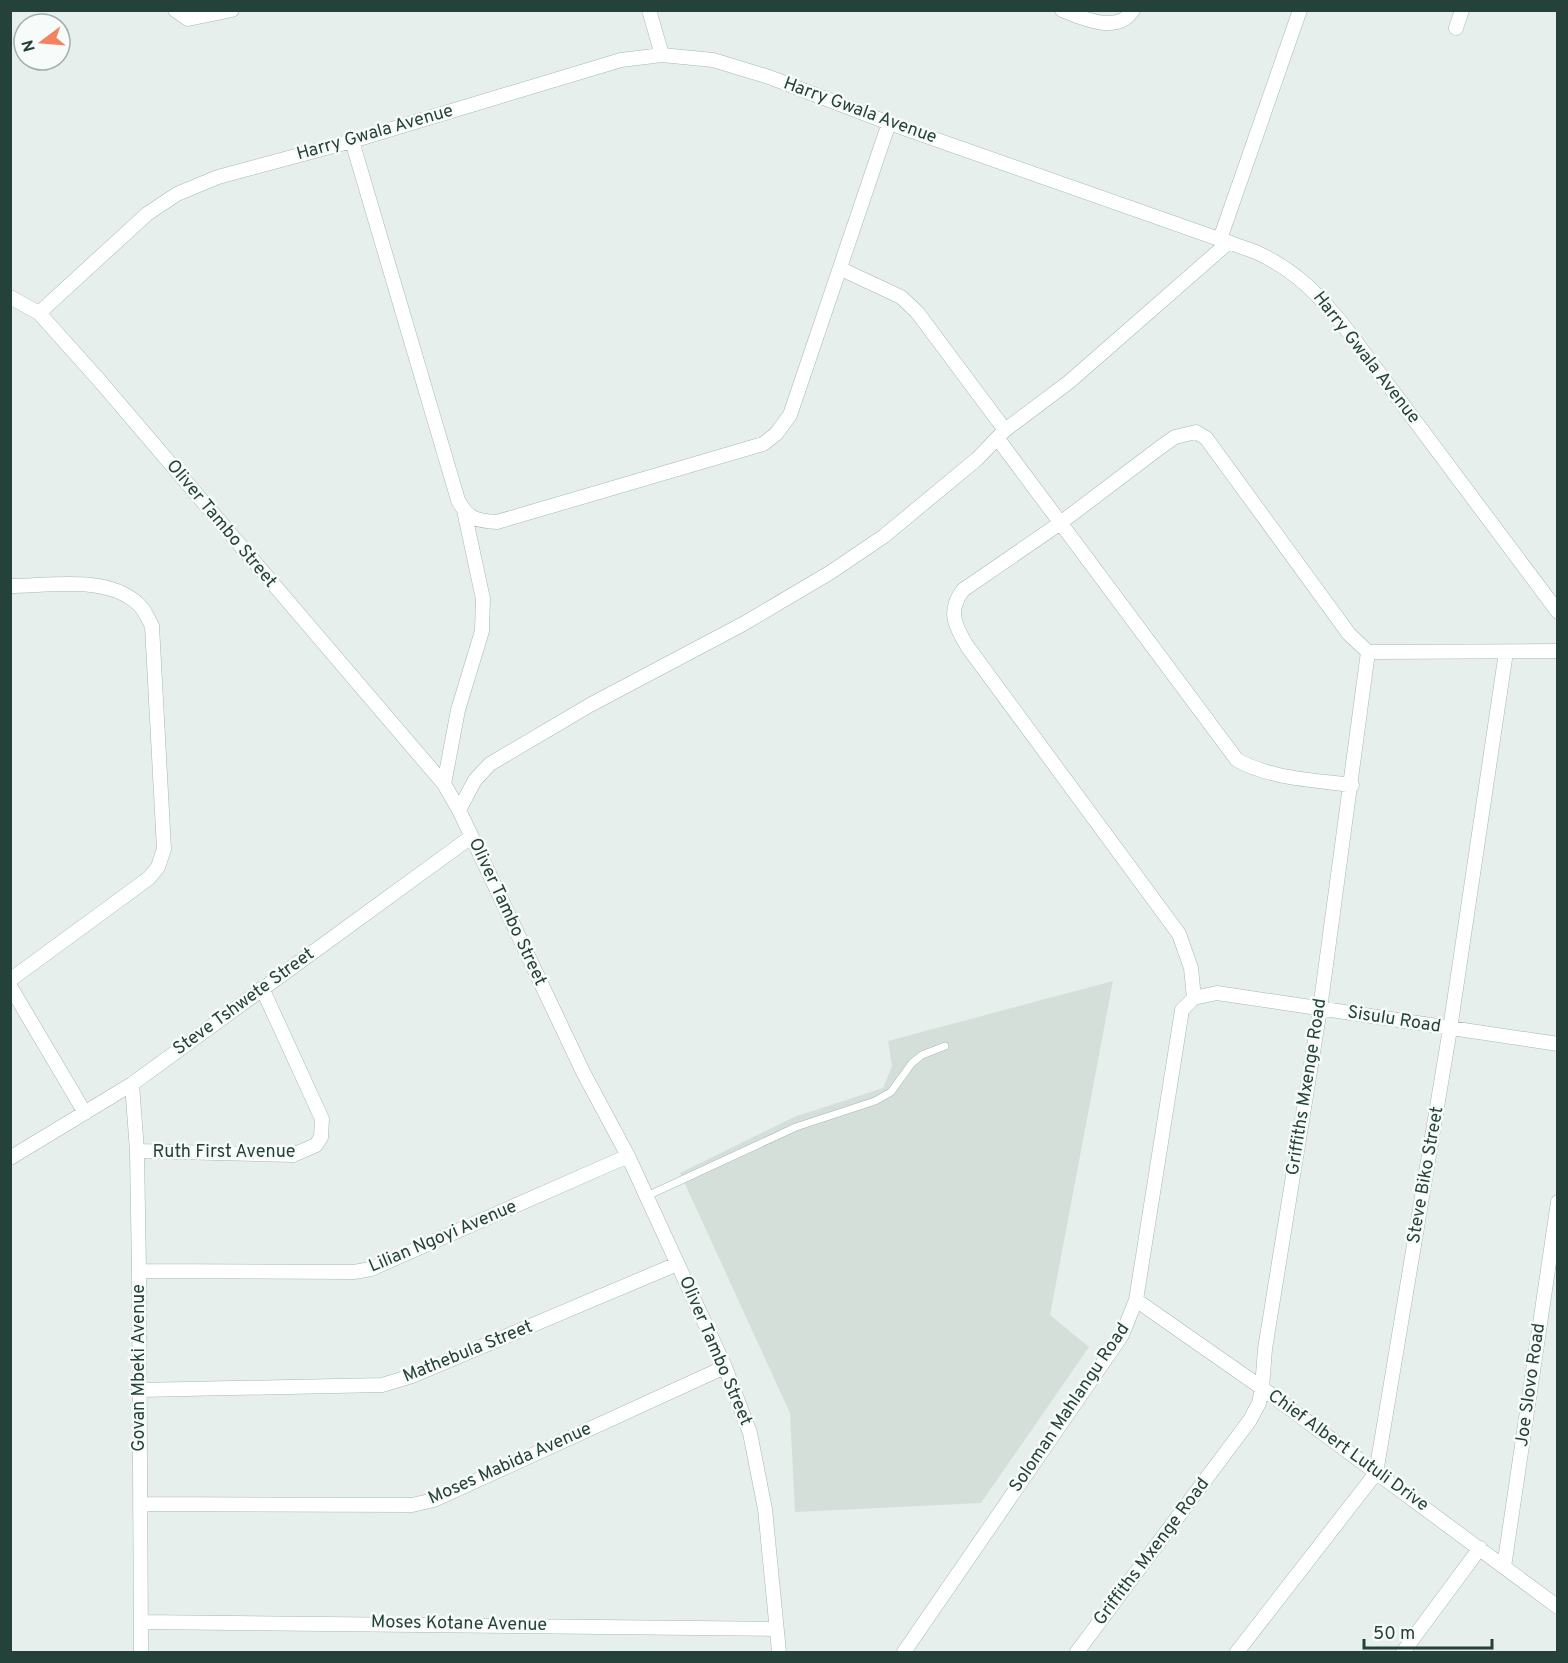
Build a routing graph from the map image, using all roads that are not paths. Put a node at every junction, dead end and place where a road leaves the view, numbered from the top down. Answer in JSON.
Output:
{"nodes":[{"id":1,"x":176,"y":10,"type":"edge"},
{"id":2,"x":232,"y":10,"type":"edge"},
{"id":3,"x":649,"y":10,"type":"edge"},
{"id":4,"x":1062,"y":10,"type":"edge"},
{"id":5,"x":1133,"y":10,"type":"edge"},
{"id":6,"x":1300,"y":10,"type":"edge"},
{"id":7,"x":1462,"y":10,"type":"edge"},
{"id":8,"x":1456,"y":28,"type":"dead end"},
{"id":9,"x":662,"y":55,"type":"junction"},
{"id":10,"x":889,"y":123,"type":"junction"},
{"id":11,"x":352,"y":141,"type":"junction"},
{"id":12,"x":1224,"y":241,"type":"junction"},
{"id":13,"x":841,"y":269,"type":"junction"},
{"id":14,"x":10,"y":297,"type":"edge"},
{"id":15,"x":39,"y":313,"type":"junction"},
{"id":16,"x":1002,"y":435,"type":"junction"},
{"id":17,"x":465,"y":514,"type":"junction"},
{"id":18,"x":1059,"y":524,"type":"junction"},
{"id":19,"x":10,"y":586,"type":"edge"},
{"id":20,"x":1557,"y":612,"type":"edge"},
{"id":21,"x":1368,"y":651,"type":"junction"},
{"id":22,"x":1557,"y":651,"type":"edge"},
{"id":23,"x":1506,"y":652,"type":"junction"},
{"id":24,"x":444,"y":784,"type":"junction"},
{"id":25,"x":1352,"y":785,"type":"junction"},
{"id":26,"x":459,"y":810,"type":"junction"},
{"id":27,"x":471,"y":837,"type":"junction"},
{"id":28,"x":10,"y":980,"type":"edge"},
{"id":29,"x":10,"y":986,"type":"edge"},
{"id":30,"x":262,"y":988,"type":"junction"},
{"id":31,"x":1194,"y":998,"type":"junction"},
{"id":32,"x":1320,"y":1009,"type":"junction"},
{"id":33,"x":1450,"y":1029,"type":"junction"},
{"id":34,"x":1557,"y":1044,"type":"edge"},
{"id":35,"x":945,"y":1046,"type":"dead end"},
{"id":36,"x":132,"y":1084,"type":"junction"},
{"id":37,"x":85,"y":1113,"type":"junction"},
{"id":38,"x":137,"y":1151,"type":"junction"},
{"id":39,"x":628,"y":1156,"type":"junction"},
{"id":40,"x":10,"y":1158,"type":"edge"},
{"id":41,"x":646,"y":1196,"type":"junction"},
{"id":42,"x":1557,"y":1202,"type":"edge"},
{"id":43,"x":677,"y":1264,"type":"junction"},
{"id":44,"x":139,"y":1271,"type":"junction"},
{"id":45,"x":1136,"y":1300,"type":"junction"},
{"id":46,"x":725,"y":1367,"type":"junction"},
{"id":47,"x":1262,"y":1388,"type":"junction"},
{"id":48,"x":139,"y":1390,"type":"junction"},
{"id":49,"x":1376,"y":1473,"type":"junction"},
{"id":50,"x":140,"y":1504,"type":"junction"},
{"id":51,"x":1480,"y":1548,"type":"junction"},
{"id":52,"x":1504,"y":1567,"type":"junction"},
{"id":53,"x":1557,"y":1606,"type":"edge"},
{"id":54,"x":141,"y":1622,"type":"junction"},
{"id":55,"x":776,"y":1629,"type":"junction"},
{"id":56,"x":141,"y":1653,"type":"edge"},
{"id":57,"x":779,"y":1653,"type":"edge"},
{"id":58,"x":904,"y":1653,"type":"edge"},
{"id":59,"x":1077,"y":1653,"type":"edge"},
{"id":60,"x":1237,"y":1653,"type":"edge"},
{"id":61,"x":1403,"y":1653,"type":"edge"}],
"edges":[{"from":1,"to":2,"type":"street"},
{"from":3,"to":9,"type":"street"},
{"from":4,"to":5,"type":"street"},
{"from":6,"to":12,"type":"street"},
{"from":7,"to":8,"type":"street"},
{"from":9,"to":10,"type":"street","name":"Harry Gwala Avenue"},
{"from":9,"to":11,"type":"street","name":"Harry Gwala Avenue"},
{"from":10,"to":12,"type":"street","name":"Harry Gwala Avenue"},
{"from":10,"to":13,"type":"street"},
{"from":11,"to":15,"type":"street","name":"Harry Gwala Avenue"},
{"from":11,"to":17,"type":"street"},
{"from":12,"to":16,"type":"street"},
{"from":12,"to":20,"type":"street","name":"Harry Gwala Avenue"},
{"from":13,"to":16,"type":"street"},
{"from":13,"to":17,"type":"street"},
{"from":14,"to":15,"type":"street","name":"Oliver Tambo Street"},
{"from":15,"to":24,"type":"street","name":"Oliver Tambo Street"},
{"from":16,"to":18,"type":"street"},
{"from":16,"to":26,"type":"street"},
{"from":17,"to":24,"type":"street"},
{"from":18,"to":21,"type":"street"},
{"from":18,"to":25,"type":"street"},
{"from":18,"to":31,"type":"street"},
{"from":19,"to":28,"type":"street"},
{"from":21,"to":23,"type":"street"},
{"from":21,"to":25,"type":"street","name":"Griffiths Mxenge Road"},
{"from":22,"to":23,"type":"street"},
{"from":23,"to":33,"type":"street","name":"Steve Biko Street"},
{"from":24,"to":26,"type":"street","name":"Oliver Tambo Street"},
{"from":25,"to":32,"type":"street","name":"Griffiths Mxenge Road"},
{"from":26,"to":27,"type":"street","name":"Oliver Tambo Street"},
{"from":27,"to":30,"type":"street","name":"Steve Tshwete Street"},
{"from":27,"to":39,"type":"street","name":"Oliver Tambo Street"},
{"from":29,"to":37,"type":"street"},
{"from":30,"to":36,"type":"street","name":"Steve Tshwete Street"},
{"from":30,"to":38,"type":"street","name":"Ruth First Avenue"},
{"from":31,"to":32,"type":"street","name":"Sisulu Road"},
{"from":31,"to":45,"type":"street","name":"Soloman Mahlangu Road"},
{"from":32,"to":33,"type":"street","name":"Sisulu Road"},
{"from":32,"to":47,"type":"street","name":"Griffiths Mxenge Road"},
{"from":33,"to":34,"type":"street","name":"Sisulu Road"},
{"from":33,"to":49,"type":"street","name":"Steve Biko Street"},
{"from":35,"to":41,"type":"lane"},
{"from":36,"to":37,"type":"street","name":"Steve Tshwete Street"},
{"from":36,"to":38,"type":"street","name":"Govan Mbeki Avenue"},
{"from":37,"to":40,"type":"street","name":"Steve Tshwete Street"},
{"from":38,"to":44,"type":"street","name":"Govan Mbeki Avenue"},
{"from":39,"to":41,"type":"street","name":"Oliver Tambo Street"},
{"from":39,"to":44,"type":"street","name":"Lilian Ngoyi Avenue"},
{"from":41,"to":43,"type":"street","name":"Oliver Tambo Street"},
{"from":42,"to":52,"type":"street","name":"Joe Slovo Road"},
{"from":43,"to":46,"type":"street","name":"Oliver Tambo Street"},
{"from":43,"to":48,"type":"street","name":"Mathebula Street"},
{"from":44,"to":48,"type":"street","name":"Govan Mbeki Avenue"},
{"from":45,"to":47,"type":"street","name":"Chief Albert Lutuli Drive"},
{"from":45,"to":58,"type":"street","name":"Soloman Mahlangu Road"},
{"from":46,"to":50,"type":"street","name":"Moses Mabida Avenue"},
{"from":46,"to":55,"type":"street","name":"Oliver Tambo Street"},
{"from":47,"to":49,"type":"street","name":"Chief Albert Lutuli Drive"},
{"from":47,"to":59,"type":"street","name":"Griffiths Mxenge Road"},
{"from":48,"to":50,"type":"street","name":"Govan Mbeki Avenue"},
{"from":49,"to":51,"type":"street","name":"Chief Albert Lutuli Drive"},
{"from":49,"to":60,"type":"street","name":"Steve Biko Street"},
{"from":50,"to":54,"type":"street","name":"Govan Mbeki Avenue"},
{"from":51,"to":52,"type":"street","name":"Chief Albert Lutuli Drive"},
{"from":51,"to":61,"type":"street"},
{"from":52,"to":53,"type":"street","name":"Chief Albert Lutuli Drive"},
{"from":54,"to":55,"type":"street","name":"Moses Kotane Avenue"},
{"from":54,"to":56,"type":"street","name":"Govan Mbeki Avenue"},
{"from":55,"to":57,"type":"street","name":"Oliver Tambo Street"}]}
